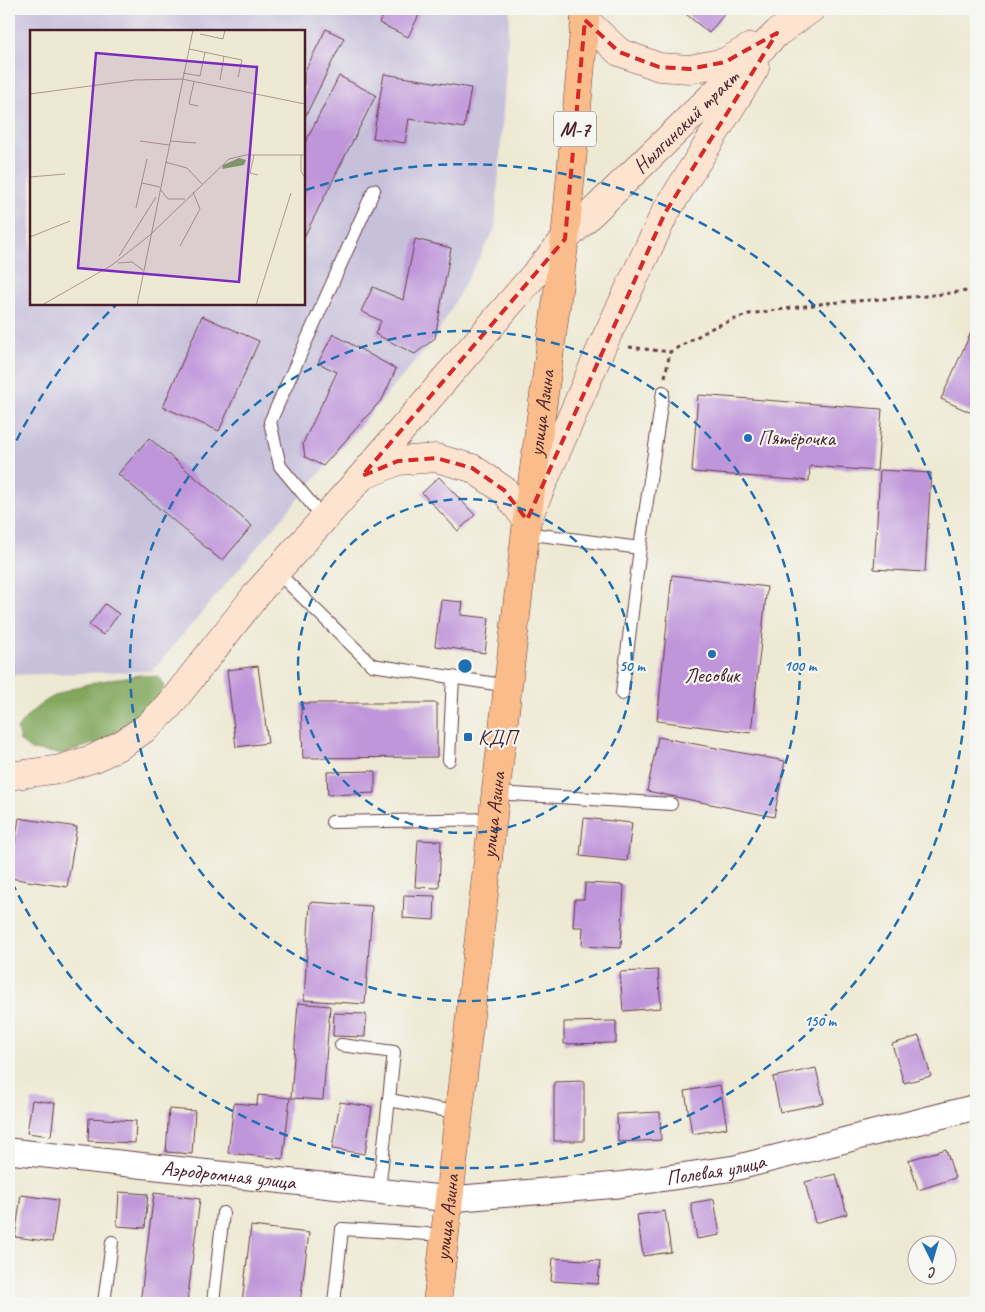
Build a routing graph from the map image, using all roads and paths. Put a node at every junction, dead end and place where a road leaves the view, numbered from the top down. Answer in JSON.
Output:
{"nodes":[{"id":1,"x":811,"y":9,"type":"edge"},
{"id":2,"x":585,"y":14,"type":"edge"},
{"id":3,"x":777,"y":33,"type":"junction"},
{"id":4,"x":374,"y":190,"type":"dead end"},
{"id":5,"x":565,"y":239,"type":"junction"},
{"id":6,"x":976,"y":290,"type":"edge"},
{"id":7,"x":603,"y":344,"type":"junction"},
{"id":8,"x":670,"y":352,"type":"junction"},
{"id":9,"x":663,"y":392,"type":"joint"},
{"id":10,"x":362,"y":476,"type":"junction"},
{"id":11,"x":324,"y":519,"type":"junction"},
{"id":12,"x":526,"y":526,"type":"junction"},
{"id":13,"x":640,"y":548,"type":"junction"},
{"id":14,"x":276,"y":572,"type":"junction"},
{"id":15,"x":453,"y":677,"type":"junction"},
{"id":16,"x":508,"y":686,"type":"junction"},
{"id":17,"x":622,"y":694,"type":"dead end"},
{"id":18,"x":449,"y":760,"type":"dead end"},
{"id":19,"x":9,"y":776,"type":"edge"},
{"id":20,"x":671,"y":804,"type":"dead end"},
{"id":21,"x":495,"y":806,"type":"junction"},
{"id":22,"x":332,"y":822,"type":"dead end"},
{"id":23,"x":341,"y":1045,"type":"dead end"},
{"id":24,"x":389,"y":1100,"type":"junction"},
{"id":25,"x":976,"y":1107,"type":"edge"},
{"id":26,"x":460,"y":1113,"type":"junction"},
{"id":27,"x":9,"y":1151,"type":"edge"},
{"id":28,"x":379,"y":1191,"type":"junction"},
{"id":29,"x":450,"y":1199,"type":"junction"},
{"id":30,"x":223,"y":1213,"type":"dead end"},
{"id":31,"x":446,"y":1235,"type":"junction"},
{"id":32,"x":112,"y":1242,"type":"dead end"},
{"id":33,"x":104,"y":1303,"type":"edge"},
{"id":34,"x":213,"y":1303,"type":"edge"},
{"id":35,"x":334,"y":1303,"type":"edge"},
{"id":36,"x":437,"y":1303,"type":"edge"}],
"edges":[{"from":1,"to":3,"type":"main road","name":"Нылгинский тракт"},
{"from":2,"to":3,"type":"main road"},
{"from":2,"to":5,"type":"main road","number":"М-7"},
{"from":3,"to":5,"type":"main road","name":"Нылгинский тракт"},
{"from":3,"to":7,"type":"main road"},
{"from":4,"to":11,"type":"lane"},
{"from":5,"to":10,"type":"main road","name":"Нылгинский тракт"},
{"from":5,"to":12,"type":"main road","name":"улица Азина"},
{"from":6,"to":8,"type":"path"},
{"from":7,"to":8,"type":"path"},
{"from":7,"to":12,"type":"main road"},
{"from":8,"to":9,"type":"path"},
{"from":9,"to":13,"type":"lane"},
{"from":10,"to":11,"type":"main road","name":"Нылгинский тракт"},
{"from":10,"to":12,"type":"main road"},
{"from":11,"to":14,"type":"main road","name":"Нылгинский тракт"},
{"from":12,"to":13,"type":"lane"},
{"from":12,"to":16,"type":"main road","name":"улица Азина"},
{"from":13,"to":17,"type":"lane"},
{"from":14,"to":15,"type":"lane"},
{"from":14,"to":19,"type":"main road","name":"Нылгинский тракт"},
{"from":15,"to":16,"type":"lane"},
{"from":15,"to":18,"type":"lane"},
{"from":16,"to":21,"type":"main road","name":"улица Азина"},
{"from":20,"to":21,"type":"lane"},
{"from":21,"to":22,"type":"lane"},
{"from":21,"to":26,"type":"main road","name":"улица Азина"},
{"from":23,"to":24,"type":"lane"},
{"from":24,"to":26,"type":"lane"},
{"from":24,"to":28,"type":"lane"},
{"from":25,"to":29,"type":"street","name":"Полевая улица"},
{"from":26,"to":29,"type":"main road","name":"улица Азина"},
{"from":27,"to":28,"type":"street","name":"Аэродромная улица"},
{"from":28,"to":29,"type":"street","name":"Аэродромная улица"},
{"from":29,"to":31,"type":"main road","name":"улица Азина"},
{"from":30,"to":34,"type":"lane"},
{"from":31,"to":35,"type":"lane"},
{"from":31,"to":36,"type":"main road","name":"улица Азина"},
{"from":32,"to":33,"type":"lane"}]}
